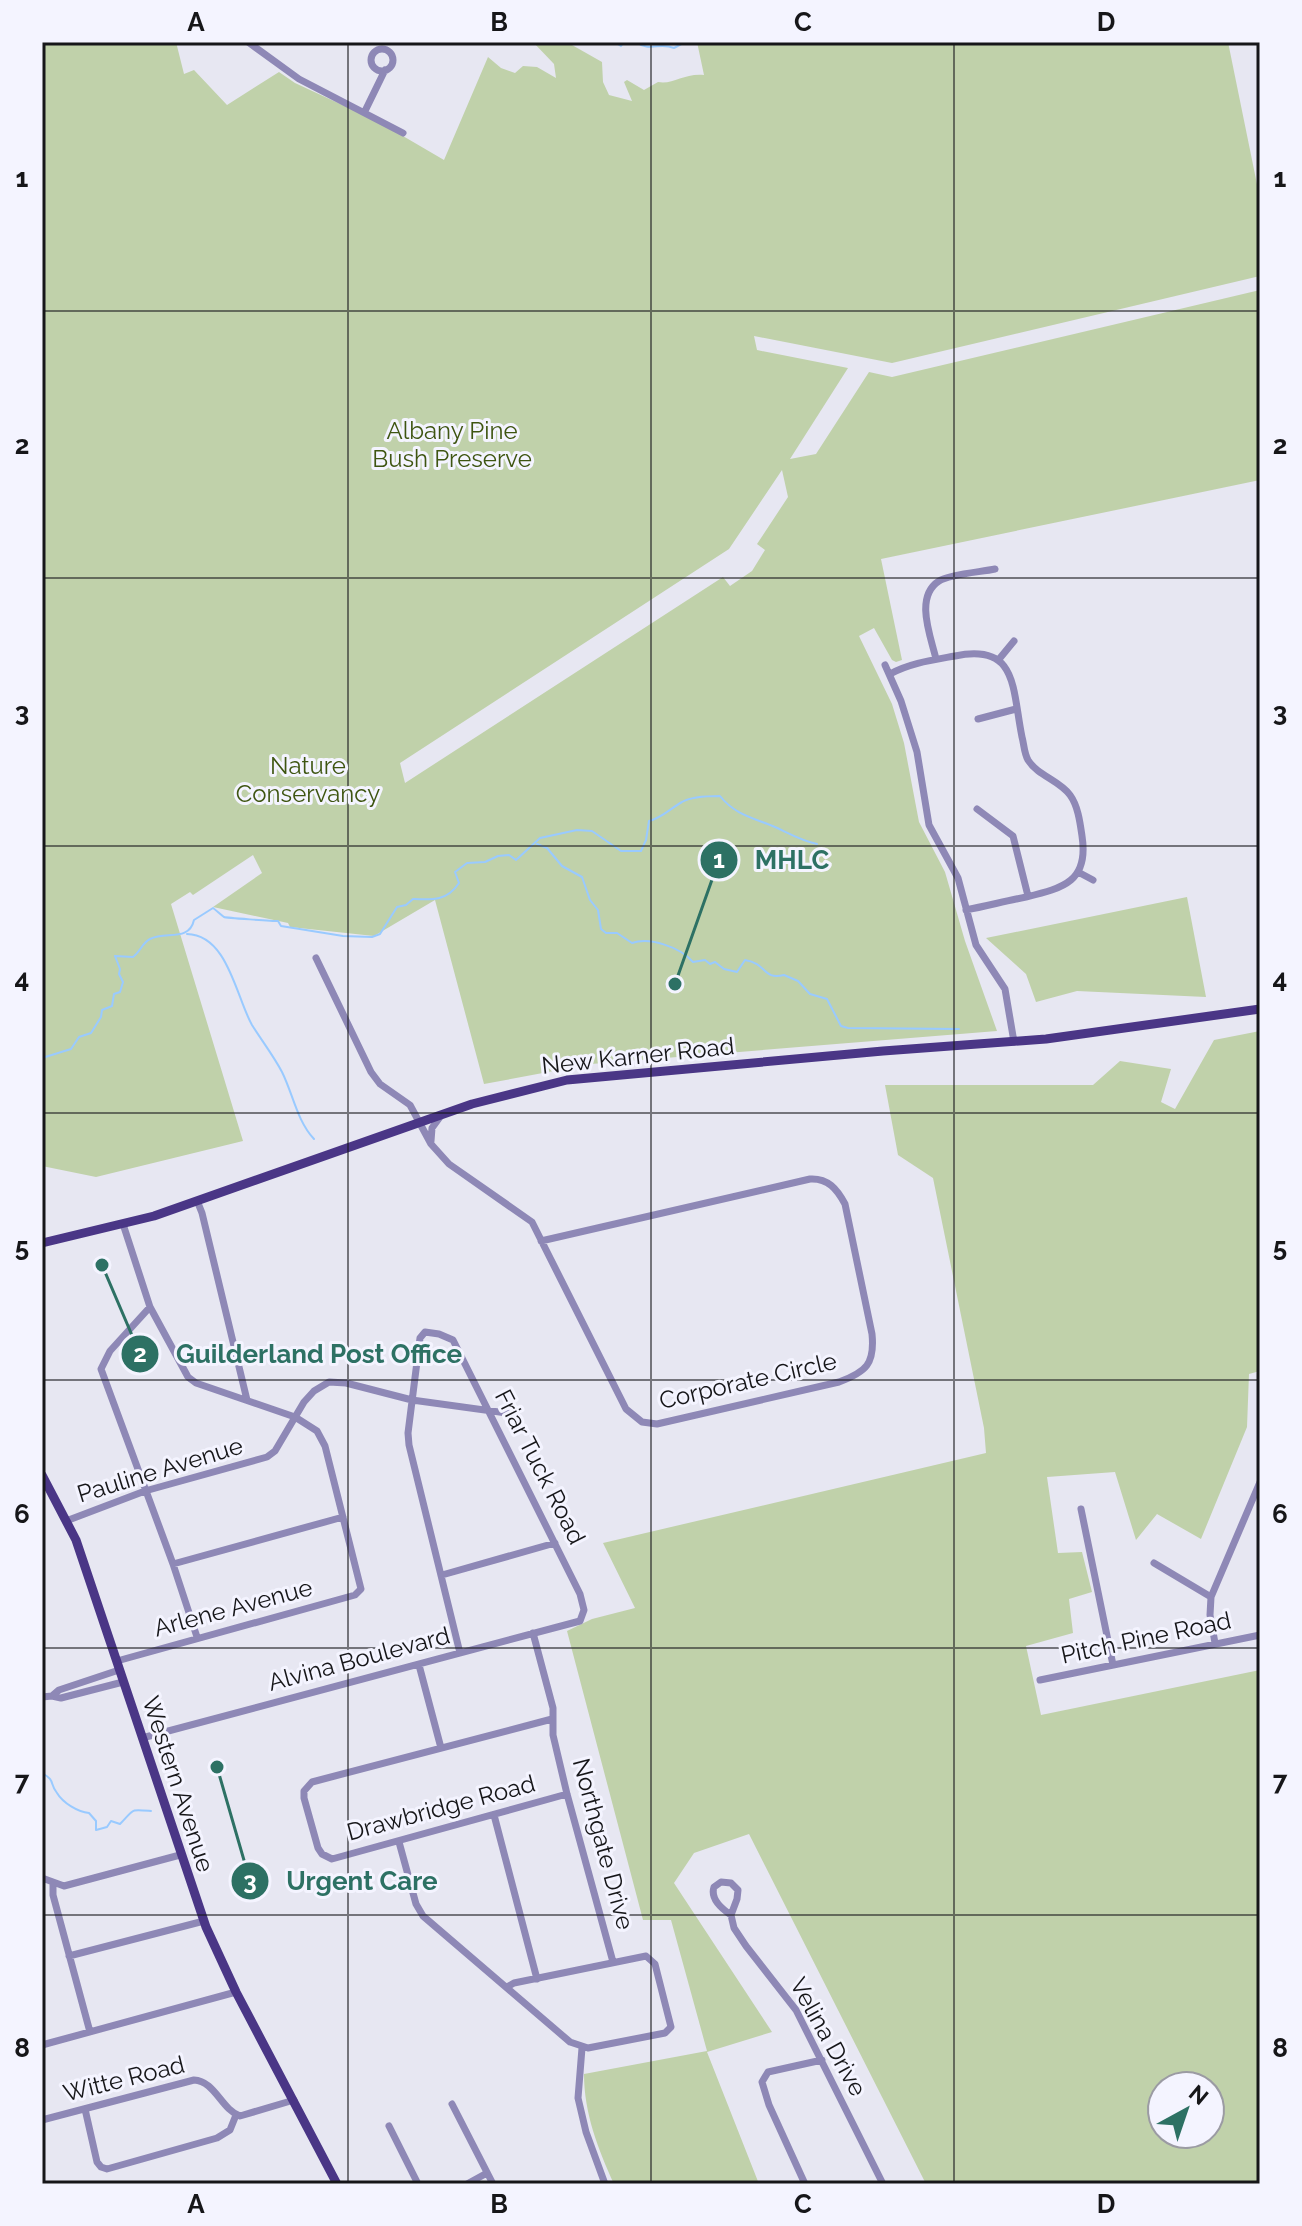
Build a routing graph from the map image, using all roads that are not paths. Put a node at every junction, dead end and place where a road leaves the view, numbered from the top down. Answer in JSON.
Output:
{"nodes":[{"id":1,"x":248,"y":42,"type":"edge"},
{"id":2,"x":385,"y":70,"type":"dead end"},
{"id":3,"x":365,"y":111,"type":"junction"},
{"id":4,"x":403,"y":133,"type":"dead end"},
{"id":5,"x":995,"y":569,"type":"dead end"},
{"id":6,"x":1014,"y":641,"type":"dead end"},
{"id":7,"x":1000,"y":658,"type":"junction"},
{"id":8,"x":936,"y":659,"type":"junction"},
{"id":9,"x":885,"y":665,"type":"dead end"},
{"id":10,"x":890,"y":674,"type":"junction"},
{"id":11,"x":1016,"y":709,"type":"junction"},
{"id":12,"x":978,"y":719,"type":"dead end"},
{"id":13,"x":977,"y":809,"type":"dead end"},
{"id":14,"x":1078,"y":872,"type":"junction"},
{"id":15,"x":1093,"y":880,"type":"dead end"},
{"id":16,"x":1028,"y":896,"type":"junction"},
{"id":17,"x":966,"y":910,"type":"junction"},
{"id":18,"x":316,"y":958,"type":"dead end"},
{"id":19,"x":1260,"y":1009,"type":"edge"},
{"id":20,"x":1014,"y":1042,"type":"junction"},
{"id":21,"x":443,"y":1114,"type":"junction"},
{"id":22,"x":419,"y":1123,"type":"junction"},
{"id":23,"x":431,"y":1144,"type":"junction"},
{"id":24,"x":198,"y":1203,"type":"junction"},
{"id":25,"x":123,"y":1224,"type":"junction"},
{"id":26,"x":541,"y":1241,"type":"junction"},
{"id":27,"x":42,"y":1243,"type":"edge"},
{"id":28,"x":150,"y":1307,"type":"junction"},
{"id":29,"x":247,"y":1400,"type":"junction"},
{"id":30,"x":412,"y":1400,"type":"junction"},
{"id":31,"x":489,"y":1412,"type":"junction"},
{"id":32,"x":514,"y":1414,"type":"dead end"},
{"id":33,"x":295,"y":1417,"type":"junction"},
{"id":34,"x":42,"y":1475,"type":"edge"},
{"id":35,"x":1260,"y":1482,"type":"edge"},
{"id":36,"x":145,"y":1491,"type":"junction"},
{"id":37,"x":1081,"y":1509,"type":"dead end"},
{"id":38,"x":343,"y":1517,"type":"junction"},
{"id":39,"x":66,"y":1521,"type":"junction"},
{"id":40,"x":555,"y":1543,"type":"junction"},
{"id":41,"x":1154,"y":1563,"type":"dead end"},
{"id":42,"x":173,"y":1564,"type":"junction"},
{"id":43,"x":442,"y":1575,"type":"junction"},
{"id":44,"x":1211,"y":1597,"type":"junction"},
{"id":45,"x":584,"y":1615,"type":"joint"},
{"id":46,"x":533,"y":1633,"type":"junction"},
{"id":47,"x":1260,"y":1635,"type":"edge"},
{"id":48,"x":197,"y":1637,"type":"junction"},
{"id":49,"x":1215,"y":1643,"type":"junction"},
{"id":50,"x":460,"y":1653,"type":"junction"},
{"id":51,"x":419,"y":1665,"type":"junction"},
{"id":52,"x":1113,"y":1665,"type":"junction"},
{"id":53,"x":118,"y":1666,"type":"junction"},
{"id":54,"x":1040,"y":1680,"type":"dead end"},
{"id":55,"x":123,"y":1682,"type":"junction"},
{"id":56,"x":52,"y":1696,"type":"junction"},
{"id":57,"x":42,"y":1697,"type":"edge"},
{"id":58,"x":552,"y":1719,"type":"junction"},
{"id":59,"x":142,"y":1738,"type":"junction"},
{"id":60,"x":441,"y":1748,"type":"junction"},
{"id":61,"x":567,"y":1794,"type":"junction"},
{"id":62,"x":494,"y":1815,"type":"junction"},
{"id":63,"x":399,"y":1842,"type":"junction"},
{"id":64,"x":180,"y":1855,"type":"junction"},
{"id":65,"x":42,"y":1878,"type":"edge"},
{"id":66,"x":53,"y":1884,"type":"junction"},
{"id":67,"x":731,"y":1915,"type":"junction"},
{"id":68,"x":204,"y":1921,"type":"junction"},
{"id":69,"x":69,"y":1956,"type":"junction"},
{"id":70,"x":613,"y":1962,"type":"junction"},
{"id":71,"x":537,"y":1979,"type":"junction"},
{"id":72,"x":507,"y":1987,"type":"junction"},
{"id":73,"x":236,"y":1992,"type":"junction"},
{"id":74,"x":90,"y":2032,"type":"junction"},
{"id":75,"x":42,"y":2045,"type":"edge"},
{"id":76,"x":582,"y":2048,"type":"junction"},
{"id":77,"x":822,"y":2060,"type":"junction"},
{"id":78,"x":294,"y":2100,"type":"junction"},
{"id":79,"x":452,"y":2104,"type":"dead end"},
{"id":80,"x":85,"y":2109,"type":"junction"},
{"id":81,"x":236,"y":2115,"type":"junction"},
{"id":82,"x":42,"y":2120,"type":"edge"},
{"id":83,"x":389,"y":2126,"type":"dead end"},
{"id":84,"x":487,"y":2173,"type":"junction"},
{"id":85,"x":334,"y":2183,"type":"edge"},
{"id":86,"x":418,"y":2184,"type":"edge"},
{"id":87,"x":467,"y":2184,"type":"edge"},
{"id":88,"x":493,"y":2184,"type":"edge"},
{"id":89,"x":605,"y":2184,"type":"edge"},
{"id":90,"x":805,"y":2184,"type":"edge"},
{"id":91,"x":883,"y":2184,"type":"edge"}],
"edges":[{"from":1,"to":3,"type":"street"},
{"from":2,"to":3,"type":"street"},
{"from":3,"to":4,"type":"street"},
{"from":5,"to":8,"type":"street"},
{"from":6,"to":7,"type":"street"},
{"from":7,"to":8,"type":"street"},
{"from":7,"to":11,"type":"street"},
{"from":8,"to":10,"type":"street"},
{"from":9,"to":10,"type":"street"},
{"from":10,"to":17,"type":"street"},
{"from":11,"to":12,"type":"street"},
{"from":11,"to":14,"type":"street"},
{"from":13,"to":16,"type":"street"},
{"from":14,"to":15,"type":"street"},
{"from":14,"to":16,"type":"street"},
{"from":16,"to":17,"type":"street"},
{"from":17,"to":20,"type":"street"},
{"from":18,"to":22,"type":"street","name":"Corporate Circle"},
{"from":19,"to":20,"type":"main road","name":"New Karner Road"},
{"from":20,"to":21,"type":"main road","name":"New Karner Road"},
{"from":21,"to":22,"type":"main road","name":"New Karner Road"},
{"from":21,"to":23,"type":"street"},
{"from":22,"to":23,"type":"street","name":"Corporate Circle"},
{"from":22,"to":24,"type":"main road","name":"New Karner Road"},
{"from":23,"to":26,"type":"street","name":"Corporate Circle"},
{"from":24,"to":25,"type":"main road","name":"New Karner Road"},
{"from":24,"to":29,"type":"street"},
{"from":25,"to":27,"type":"main road","name":"New Karner Road"},
{"from":25,"to":28,"type":"street"},
{"from":26,"to":26,"type":"street","name":"Corporate Circle"},
{"from":28,"to":29,"type":"street"},
{"from":28,"to":36,"type":"street"},
{"from":29,"to":33,"type":"street"},
{"from":30,"to":31,"type":"street","name":"Pauline Avenue"},
{"from":30,"to":31,"type":"street","name":"Friar Tuck Road"},
{"from":30,"to":33,"type":"street","name":"Pauline Avenue"},
{"from":30,"to":43,"type":"street"},
{"from":31,"to":32,"type":"street","name":"Pauline Avenue"},
{"from":31,"to":40,"type":"street","name":"Friar Tuck Road"},
{"from":33,"to":36,"type":"street","name":"Pauline Avenue"},
{"from":33,"to":38,"type":"street"},
{"from":34,"to":39,"type":"main road","name":"Western Avenue"},
{"from":35,"to":44,"type":"street"},
{"from":36,"to":39,"type":"street","name":"Pauline Avenue"},
{"from":36,"to":42,"type":"street"},
{"from":37,"to":52,"type":"street"},
{"from":38,"to":42,"type":"street"},
{"from":38,"to":48,"type":"street","name":"Arlene Avenue"},
{"from":39,"to":53,"type":"main road","name":"Western Avenue"},
{"from":40,"to":43,"type":"street"},
{"from":40,"to":45,"type":"street","name":"Friar Tuck Road"},
{"from":41,"to":44,"type":"street"},
{"from":42,"to":48,"type":"street"},
{"from":43,"to":50,"type":"street"},
{"from":44,"to":49,"type":"street"},
{"from":45,"to":46,"type":"street","name":"Alvina Boulevard"},
{"from":46,"to":50,"type":"street","name":"Alvina Boulevard"},
{"from":46,"to":58,"type":"street","name":"Northgate Drive"},
{"from":47,"to":49,"type":"street","name":"Pitch Pine Road"},
{"from":48,"to":53,"type":"street","name":"Arlene Avenue"},
{"from":49,"to":52,"type":"street","name":"Pitch Pine Road"},
{"from":50,"to":51,"type":"street","name":"Alvina Boulevard"},
{"from":51,"to":59,"type":"street","name":"Alvina Boulevard"},
{"from":51,"to":60,"type":"street"},
{"from":52,"to":54,"type":"street","name":"Pitch Pine Road"},
{"from":53,"to":55,"type":"main road","name":"Western Avenue"},
{"from":53,"to":56,"type":"street","name":"Arlene Avenue"},
{"from":55,"to":56,"type":"street"},
{"from":55,"to":59,"type":"main road","name":"Western Avenue"},
{"from":56,"to":57,"type":"street"},
{"from":58,"to":60,"type":"street"},
{"from":58,"to":61,"type":"street","name":"Northgate Drive"},
{"from":59,"to":64,"type":"main road","name":"Western Avenue"},
{"from":60,"to":63,"type":"street","name":"Drawbridge Road"},
{"from":61,"to":62,"type":"street","name":"Drawbridge Road"},
{"from":61,"to":70,"type":"street","name":"Northgate Drive"},
{"from":62,"to":63,"type":"street","name":"Drawbridge Road"},
{"from":62,"to":71,"type":"street"},
{"from":63,"to":72,"type":"street"},
{"from":64,"to":66,"type":"street"},
{"from":64,"to":68,"type":"main road","name":"Western Avenue"},
{"from":65,"to":66,"type":"street"},
{"from":66,"to":69,"type":"street"},
{"from":67,"to":67,"type":"street","name":"Velina Drive"},
{"from":67,"to":77,"type":"street","name":"Velina Drive"},
{"from":68,"to":69,"type":"street"},
{"from":68,"to":73,"type":"main road","name":"Western Avenue"},
{"from":69,"to":74,"type":"street"},
{"from":70,"to":71,"type":"street"},
{"from":70,"to":76,"type":"street","name":"Northgate Drive"},
{"from":71,"to":72,"type":"street"},
{"from":72,"to":76,"type":"street"},
{"from":73,"to":74,"type":"street"},
{"from":73,"to":78,"type":"main road","name":"Western Avenue"},
{"from":74,"to":75,"type":"street"},
{"from":76,"to":89,"type":"street"},
{"from":77,"to":90,"type":"street"},
{"from":77,"to":91,"type":"street","name":"Velina Drive"},
{"from":78,"to":81,"type":"street"},
{"from":78,"to":85,"type":"main road","name":"Western Avenue"},
{"from":79,"to":84,"type":"street"},
{"from":80,"to":81,"type":"street","name":"Witte Road"},
{"from":80,"to":81,"type":"street"},
{"from":80,"to":82,"type":"street","name":"Witte Road"},
{"from":83,"to":86,"type":"street"},
{"from":84,"to":87,"type":"street"},
{"from":84,"to":88,"type":"street"}]}
